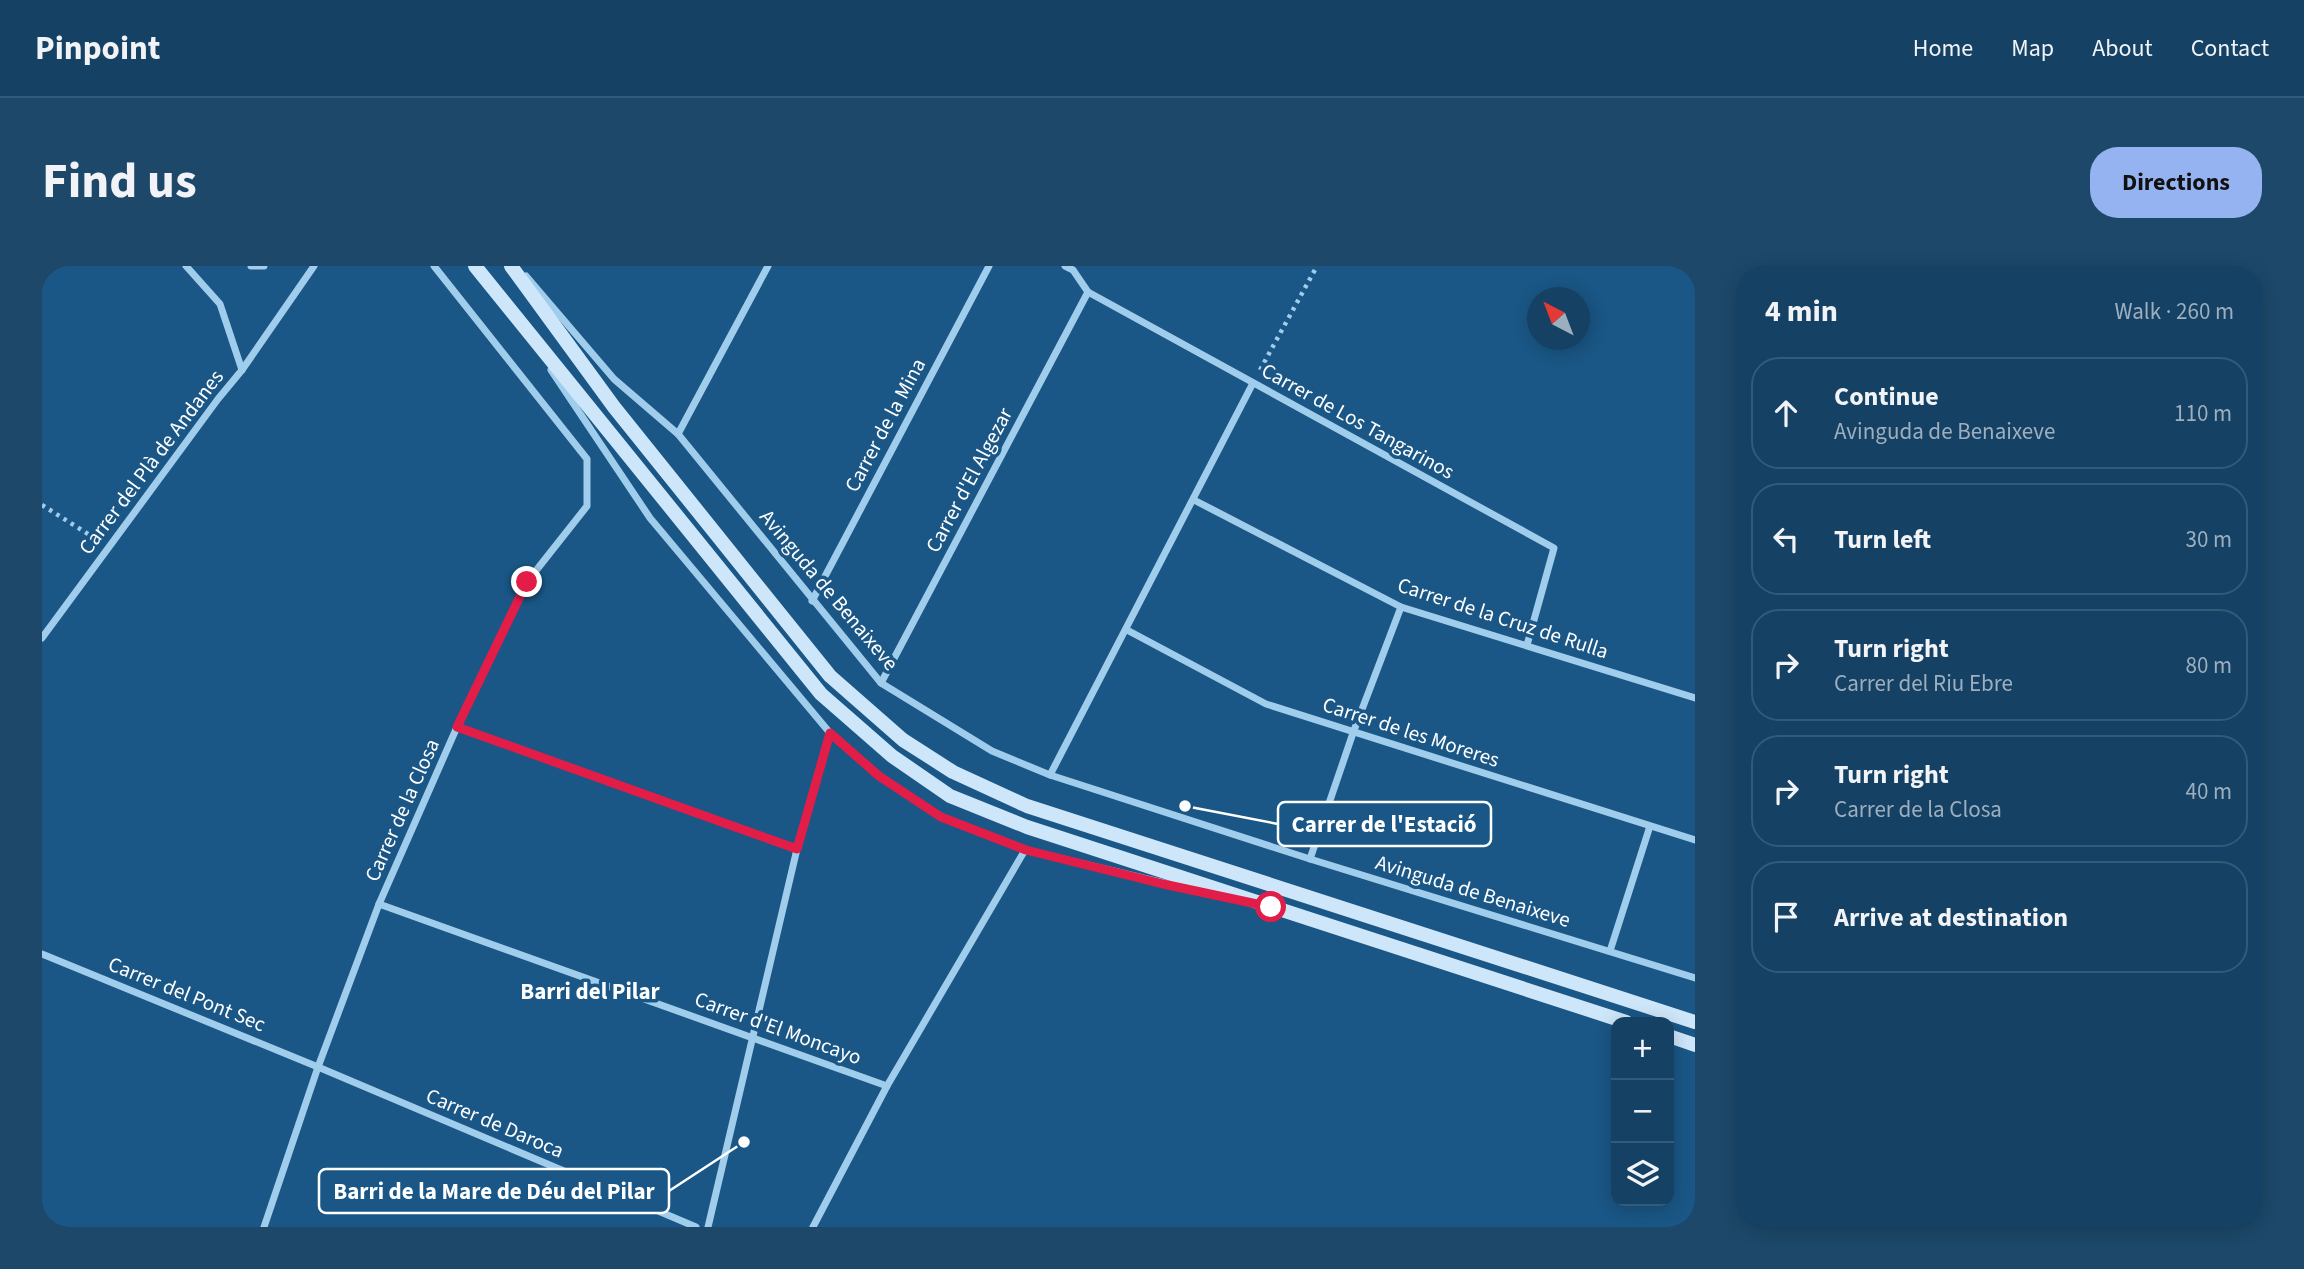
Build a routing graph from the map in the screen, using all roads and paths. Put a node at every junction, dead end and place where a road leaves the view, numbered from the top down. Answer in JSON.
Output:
{"nodes":[{"id":1,"x":186,"y":266,"type":"edge"},
{"id":2,"x":251,"y":266,"type":"edge"},
{"id":3,"x":264,"y":266,"type":"edge"},
{"id":4,"x":314,"y":266,"type":"edge"},
{"id":5,"x":435,"y":266,"type":"edge"},
{"id":6,"x":475,"y":266,"type":"edge"},
{"id":7,"x":511,"y":266,"type":"edge"},
{"id":8,"x":517,"y":266,"type":"edge"},
{"id":9,"x":768,"y":266,"type":"edge"},
{"id":10,"x":989,"y":266,"type":"edge"},
{"id":11,"x":1065,"y":266,"type":"edge"},
{"id":12,"x":1317,"y":266,"type":"edge"},
{"id":13,"x":1088,"y":292,"type":"junction"},
{"id":14,"x":514,"y":314,"type":"junction"},
{"id":15,"x":242,"y":370,"type":"junction"},
{"id":16,"x":1253,"y":383,"type":"junction"},
{"id":17,"x":678,"y":434,"type":"junction"},
{"id":18,"x":1194,"y":500,"type":"junction"},
{"id":19,"x":42,"y":505,"type":"edge"},
{"id":20,"x":109,"y":547,"type":"junction"},
{"id":21,"x":812,"y":601,"type":"junction"},
{"id":22,"x":1401,"y":607,"type":"junction"},
{"id":23,"x":1127,"y":630,"type":"junction"},
{"id":24,"x":42,"y":638,"type":"edge"},
{"id":25,"x":1527,"y":645,"type":"junction"},
{"id":26,"x":881,"y":683,"type":"junction"},
{"id":27,"x":1695,"y":698,"type":"edge"},
{"id":28,"x":457,"y":727,"type":"junction"},
{"id":29,"x":830,"y":733,"type":"junction"},
{"id":30,"x":1353,"y":733,"type":"junction"},
{"id":31,"x":1050,"y":775,"type":"junction"},
{"id":32,"x":1650,"y":827,"type":"junction"},
{"id":33,"x":1695,"y":840,"type":"edge"},
{"id":34,"x":797,"y":849,"type":"junction"},
{"id":35,"x":1026,"y":850,"type":"junction"},
{"id":36,"x":1310,"y":859,"type":"junction"},
{"id":37,"x":379,"y":904,"type":"junction"},
{"id":38,"x":1271,"y":907,"type":"junction"},
{"id":39,"x":1609,"y":951,"type":"junction"},
{"id":40,"x":42,"y":954,"type":"edge"},
{"id":41,"x":1695,"y":978,"type":"edge"},
{"id":42,"x":1611,"y":1017,"type":"edge"},
{"id":43,"x":1695,"y":1022,"type":"edge"},
{"id":44,"x":751,"y":1038,"type":"junction"},
{"id":45,"x":1674,"y":1038,"type":"edge"},
{"id":46,"x":1695,"y":1045,"type":"edge"},
{"id":47,"x":318,"y":1067,"type":"junction"},
{"id":48,"x":887,"y":1086,"type":"junction"},
{"id":49,"x":264,"y":1227,"type":"edge"},
{"id":50,"x":696,"y":1227,"type":"edge"},
{"id":51,"x":708,"y":1227,"type":"edge"},
{"id":52,"x":813,"y":1227,"type":"edge"}],
"edges":[{"from":1,"to":15,"type":"street","name":"Carrer del Plà de Andanes"},
{"from":2,"to":3,"type":"street"},
{"from":4,"to":15,"type":"street"},
{"from":5,"to":28,"type":"street","name":"Carrer de la Closa"},
{"from":6,"to":14,"type":"street"},
{"from":7,"to":43,"type":"street"},
{"from":8,"to":17,"type":"street","name":"Avinguda de Benaixeve"},
{"from":9,"to":17,"type":"street"},
{"from":10,"to":21,"type":"street","name":"Carrer de la Mina"},
{"from":11,"to":13,"type":"street","name":"Carrer de Los Tangarinos"},
{"from":12,"to":16,"type":"path"},
{"from":13,"to":16,"type":"street","name":"Carrer de Los Tangarinos"},
{"from":13,"to":26,"type":"street","name":"Carrer d'El Algezar"},
{"from":14,"to":29,"type":"street"},
{"from":14,"to":38,"type":"street"},
{"from":15,"to":20,"type":"street","name":"Carrer del Plà de Andanes"},
{"from":16,"to":18,"type":"street"},
{"from":16,"to":25,"type":"street","name":"Carrer de Los Tangarinos"},
{"from":17,"to":21,"type":"street","name":"Avinguda de Benaixeve"},
{"from":18,"to":22,"type":"street","name":"Carrer de la Cruz de Rulla"},
{"from":18,"to":23,"type":"street"},
{"from":19,"to":20,"type":"path"},
{"from":20,"to":24,"type":"street","name":"Carrer del Plà de Andanes"},
{"from":21,"to":26,"type":"street","name":"Avinguda de Benaixeve"},
{"from":22,"to":25,"type":"street","name":"Carrer de la Cruz de Rulla"},
{"from":22,"to":30,"type":"street"},
{"from":23,"to":30,"type":"street","name":"Carrer de les Moreres"},
{"from":23,"to":31,"type":"street"},
{"from":25,"to":27,"type":"street","name":"Carrer de la Cruz de Rulla"},
{"from":26,"to":31,"type":"street","name":"Avinguda de Benaixeve"},
{"from":28,"to":34,"type":"street"},
{"from":28,"to":37,"type":"street","name":"Carrer de la Closa"},
{"from":29,"to":34,"type":"street"},
{"from":29,"to":35,"type":"street"},
{"from":30,"to":32,"type":"street","name":"Carrer de les Moreres"},
{"from":30,"to":36,"type":"street"},
{"from":31,"to":36,"type":"street","name":"Avinguda de Benaixeve"},
{"from":32,"to":33,"type":"street","name":"Carrer de les Moreres"},
{"from":32,"to":39,"type":"street"},
{"from":34,"to":44,"type":"street"},
{"from":35,"to":38,"type":"street"},
{"from":35,"to":48,"type":"street"},
{"from":36,"to":39,"type":"street","name":"Avinguda de Benaixeve"},
{"from":37,"to":44,"type":"street","name":"Carrer d'El Moncayo"},
{"from":37,"to":47,"type":"street","name":"Carrer de la Closa"},
{"from":38,"to":42,"type":"street"},
{"from":39,"to":41,"type":"street","name":"Avinguda de Benaixeve"},
{"from":40,"to":47,"type":"street","name":"Carrer del Pont Sec"},
{"from":44,"to":48,"type":"street","name":"Carrer d'El Moncayo"},
{"from":44,"to":51,"type":"street"},
{"from":45,"to":46,"type":"street"},
{"from":47,"to":49,"type":"street","name":"Carrer de la Closa"},
{"from":47,"to":50,"type":"street","name":"Carrer de Daroca"},
{"from":48,"to":52,"type":"street"}]}
